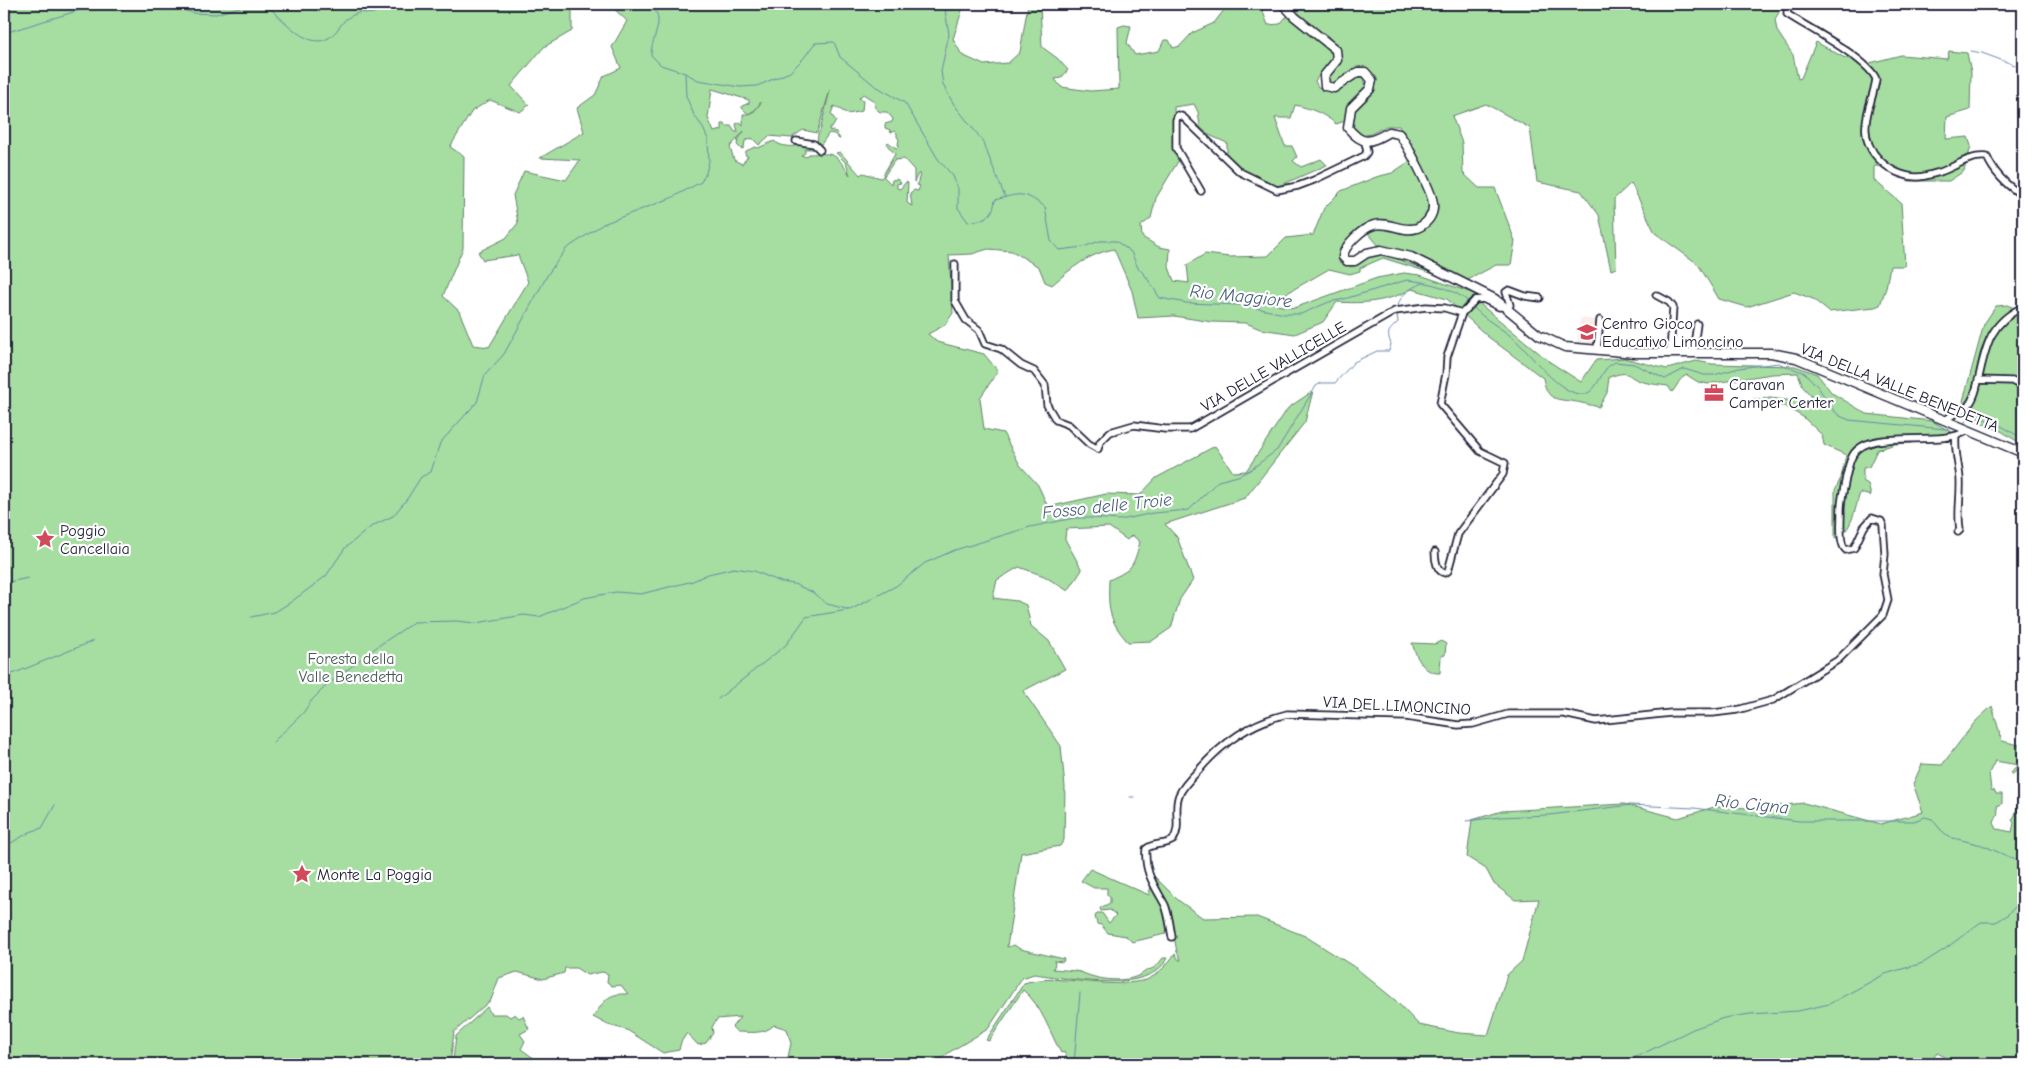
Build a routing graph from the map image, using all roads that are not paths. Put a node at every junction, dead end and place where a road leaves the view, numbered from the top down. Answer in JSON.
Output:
{"nodes":[{"id":1,"x":1283,"y":4,"type":"edge"},
{"id":2,"x":1788,"y":4,"type":"edge"},
{"id":3,"x":796,"y":141,"type":"dead end"},
{"id":4,"x":1365,"y":142,"type":"junction"},
{"id":5,"x":820,"y":150,"type":"dead end"},
{"id":6,"x":1201,"y":191,"type":"dead end"},
{"id":7,"x":2023,"y":196,"type":"edge"},
{"id":8,"x":955,"y":264,"type":"dead end"},
{"id":9,"x":1656,"y":295,"type":"dead end"},
{"id":10,"x":1540,"y":298,"type":"dead end"},
{"id":11,"x":1506,"y":308,"type":"junction"},
{"id":12,"x":2023,"y":308,"type":"edge"},
{"id":13,"x":1464,"y":311,"type":"junction"},
{"id":14,"x":1600,"y":320,"type":"dead end"},
{"id":15,"x":1697,"y":324,"type":"dead end"},
{"id":16,"x":1597,"y":350,"type":"junction"},
{"id":17,"x":1670,"y":353,"type":"junction"},
{"id":18,"x":1693,"y":353,"type":"junction"},
{"id":19,"x":1978,"y":380,"type":"junction"},
{"id":20,"x":2023,"y":387,"type":"edge"},
{"id":21,"x":1946,"y":420,"type":"junction"},
{"id":22,"x":1966,"y":429,"type":"junction"},
{"id":23,"x":1956,"y":436,"type":"junction"},
{"id":24,"x":2023,"y":453,"type":"edge"},
{"id":25,"x":1958,"y":532,"type":"dead end"},
{"id":26,"x":1435,"y":552,"type":"dead end"},
{"id":27,"x":1172,"y":937,"type":"dead end"}],
"edges":[{"from":1,"to":4,"type":"main road"},
{"from":2,"to":7,"type":"street"},
{"from":3,"to":5,"type":"street"},
{"from":4,"to":6,"type":"street"},
{"from":4,"to":11,"type":"main road","name":"VIA DELLA VALLE BENEDETTA"},
{"from":8,"to":13,"type":"street","name":"VIA DELLE VALLICELLE"},
{"from":9,"to":17,"type":"street"},
{"from":10,"to":11,"type":"street"},
{"from":11,"to":13,"type":"street","bridge":true},
{"from":11,"to":16,"type":"main road","name":"VIA DELLA VALLE BENEDETTA"},
{"from":12,"to":19,"type":"street"},
{"from":13,"to":26,"type":"street"},
{"from":14,"to":16,"type":"street"},
{"from":15,"to":18,"type":"street"},
{"from":16,"to":17,"type":"main road","name":"VIA DELLA VALLE BENEDETTA"},
{"from":17,"to":18,"type":"main road","name":"VIA DELLA VALLE BENEDETTA"},
{"from":18,"to":21,"type":"main road","name":"VIA DELLA VALLE BENEDETTA"},
{"from":19,"to":20,"type":"street"},
{"from":19,"to":21,"type":"street"},
{"from":21,"to":22,"type":"main road","name":"VIA DELLA VALLE BENEDETTA"},
{"from":22,"to":23,"type":"street","name":"VIA DEL LIMONCINO"},
{"from":22,"to":24,"type":"main road","name":"VIA DELLA VALLE BENEDETTA"},
{"from":23,"to":25,"type":"street","name":"VIA DELLA VALLE BENEDETTA"},
{"from":23,"to":27,"type":"street","name":"VIA DEL LIMONCINO"}]}
